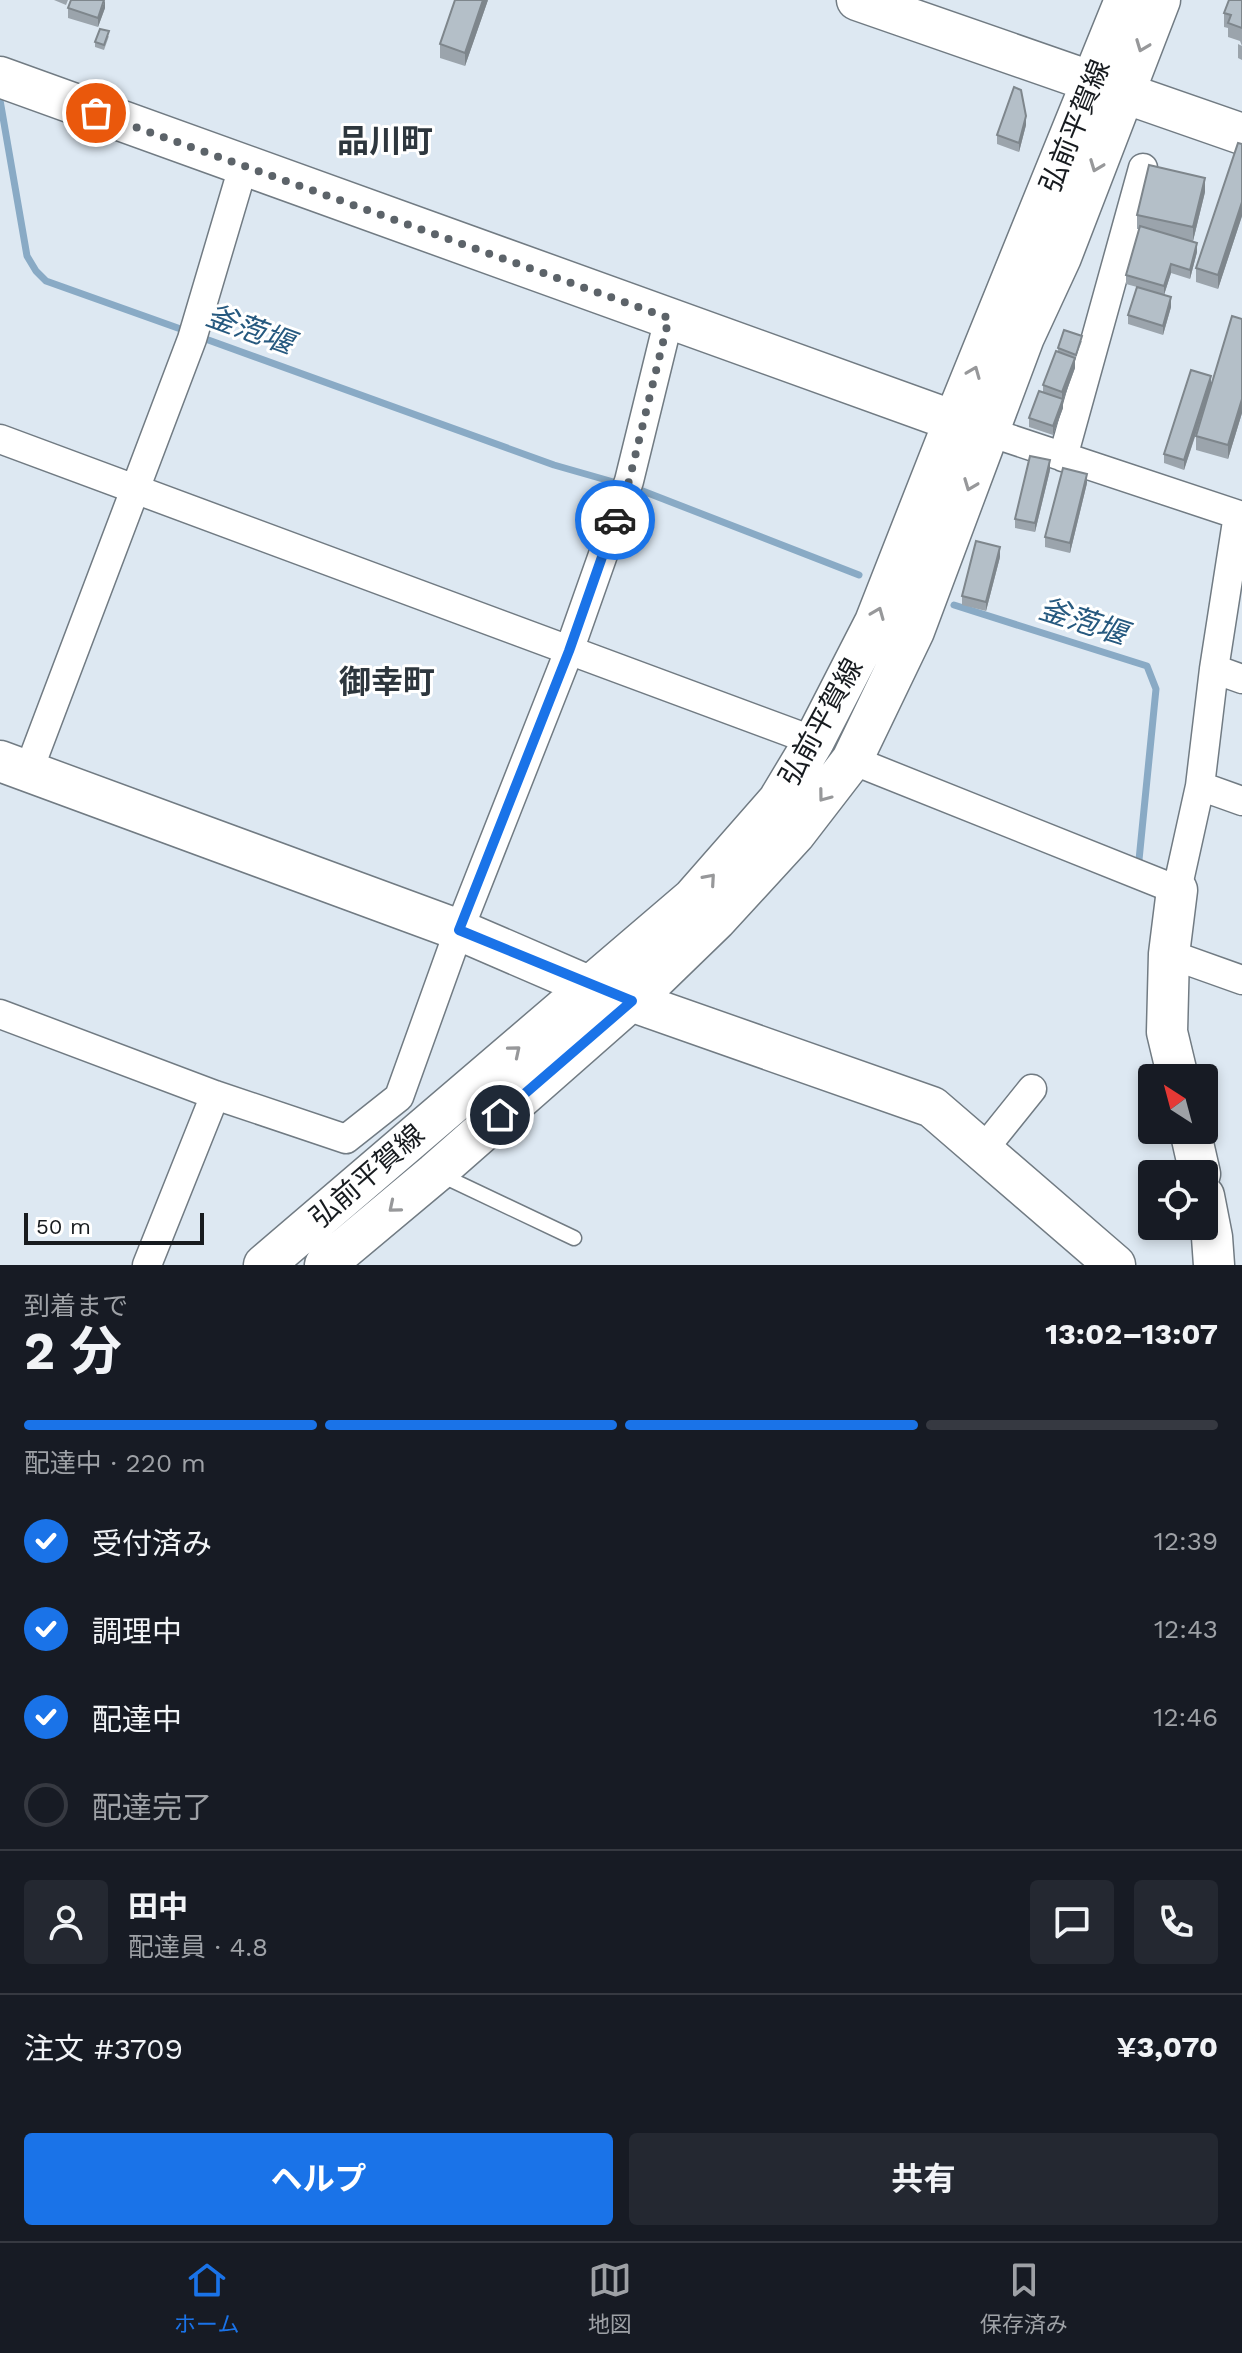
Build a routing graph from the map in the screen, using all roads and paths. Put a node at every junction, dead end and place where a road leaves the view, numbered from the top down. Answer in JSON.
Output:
{"nodes":[{"id":1,"x":857,"y":0,"type":"edge"},
{"id":2,"x":1125,"y":0,"type":"edge"},
{"id":3,"x":1160,"y":0,"type":"edge"},
{"id":4,"x":4,"y":79,"type":"edge"},
{"id":5,"x":1108,"y":88,"type":"junction"},
{"id":6,"x":1242,"y":134,"type":"edge"},
{"id":7,"x":243,"y":167,"type":"junction"},
{"id":8,"x":1143,"y":168,"type":"dead end"},
{"id":9,"x":669,"y":318,"type":"junction"},
{"id":10,"x":972,"y":426,"type":"junction"},
{"id":11,"x":0,"y":439,"type":"edge"},
{"id":12,"x":1063,"y":457,"type":"junction"},
{"id":13,"x":136,"y":490,"type":"junction"},
{"id":14,"x":1240,"y":516,"type":"edge"},
{"id":15,"x":569,"y":651,"type":"junction"},
{"id":16,"x":1214,"y":669,"type":"junction"},
{"id":17,"x":1242,"y":679,"type":"edge"},
{"id":18,"x":814,"y":741,"type":"junction"},
{"id":19,"x":852,"y":760,"type":"junction"},
{"id":20,"x":14,"y":766,"type":"edge"},
{"id":21,"x":1200,"y":786,"type":"junction"},
{"id":22,"x":1242,"y":801,"type":"edge"},
{"id":23,"x":1177,"y":890,"type":"junction"},
{"id":24,"x":459,"y":930,"type":"junction"},
{"id":25,"x":1169,"y":954,"type":"junction"},
{"id":26,"x":1242,"y":980,"type":"edge"},
{"id":27,"x":591,"y":987,"type":"junction"},
{"id":28,"x":632,"y":1001,"type":"junction"},
{"id":29,"x":0,"y":1014,"type":"edge"},
{"id":30,"x":1175,"y":1064,"type":"edge"},
{"id":31,"x":1032,"y":1089,"type":"dead end"},
{"id":32,"x":215,"y":1095,"type":"junction"},
{"id":33,"x":983,"y":1150,"type":"junction"},
{"id":34,"x":435,"y":1173,"type":"junction"},
{"id":35,"x":574,"y":1238,"type":"dead end"},
{"id":36,"x":1212,"y":1240,"type":"edge"},
{"id":37,"x":147,"y":1265,"type":"edge"},
{"id":38,"x":264,"y":1265,"type":"edge"},
{"id":39,"x":325,"y":1265,"type":"edge"},
{"id":40,"x":1115,"y":1265,"type":"edge"},
{"id":41,"x":1214,"y":1265,"type":"edge"}],
"edges":[{"from":1,"to":5,"type":"main road"},
{"from":2,"to":5,"type":"main road","name":"弘前平賀線"},
{"from":3,"to":5,"type":"main road","name":"弘前平賀線","one_way":true},
{"from":4,"to":7,"type":"main road"},
{"from":5,"to":6,"type":"main road"},
{"from":5,"to":10,"type":"main road","name":"弘前平賀線"},
{"from":7,"to":9,"type":"main road"},
{"from":7,"to":13,"type":"street"},
{"from":8,"to":12,"type":"street"},
{"from":9,"to":10,"type":"main road"},
{"from":9,"to":15,"type":"street"},
{"from":10,"to":12,"type":"street"},
{"from":18,"to":10,"type":"main road","name":"弘前平賀線","one_way":true},
{"from":10,"to":19,"type":"main road","name":"弘前平賀線","one_way":true},
{"from":11,"to":13,"type":"street"},
{"from":12,"to":14,"type":"street"},
{"from":13,"to":15,"type":"street"},
{"from":13,"to":20,"type":"street"},
{"from":14,"to":16,"type":"street"},
{"from":15,"to":18,"type":"street"},
{"from":15,"to":24,"type":"street"},
{"from":16,"to":17,"type":"street"},
{"from":16,"to":21,"type":"street"},
{"from":27,"to":18,"type":"main road","name":"弘前平賀線","one_way":true},
{"from":19,"to":23,"type":"street"},
{"from":19,"to":28,"type":"main road","name":"弘前平賀線","one_way":true},
{"from":20,"to":24,"type":"main road"},
{"from":21,"to":22,"type":"street"},
{"from":21,"to":23,"type":"street"},
{"from":23,"to":25,"type":"main road"},
{"from":24,"to":27,"type":"main road"},
{"from":24,"to":32,"type":"street"},
{"from":25,"to":26,"type":"street"},
{"from":25,"to":30,"type":"main road"},
{"from":27,"to":28,"type":"main road"},
{"from":38,"to":27,"type":"main road","name":"弘前平賀線","one_way":true},
{"from":28,"to":33,"type":"main road"},
{"from":28,"to":34,"type":"main road","name":"弘前平賀線"},
{"from":29,"to":32,"type":"street"},
{"from":31,"to":33,"type":"street"},
{"from":32,"to":37,"type":"street"},
{"from":33,"to":40,"type":"main road"},
{"from":34,"to":35,"type":"lane"},
{"from":34,"to":39,"type":"main road","name":"弘前平賀線","one_way":true},
{"from":36,"to":41,"type":"main road"}]}
